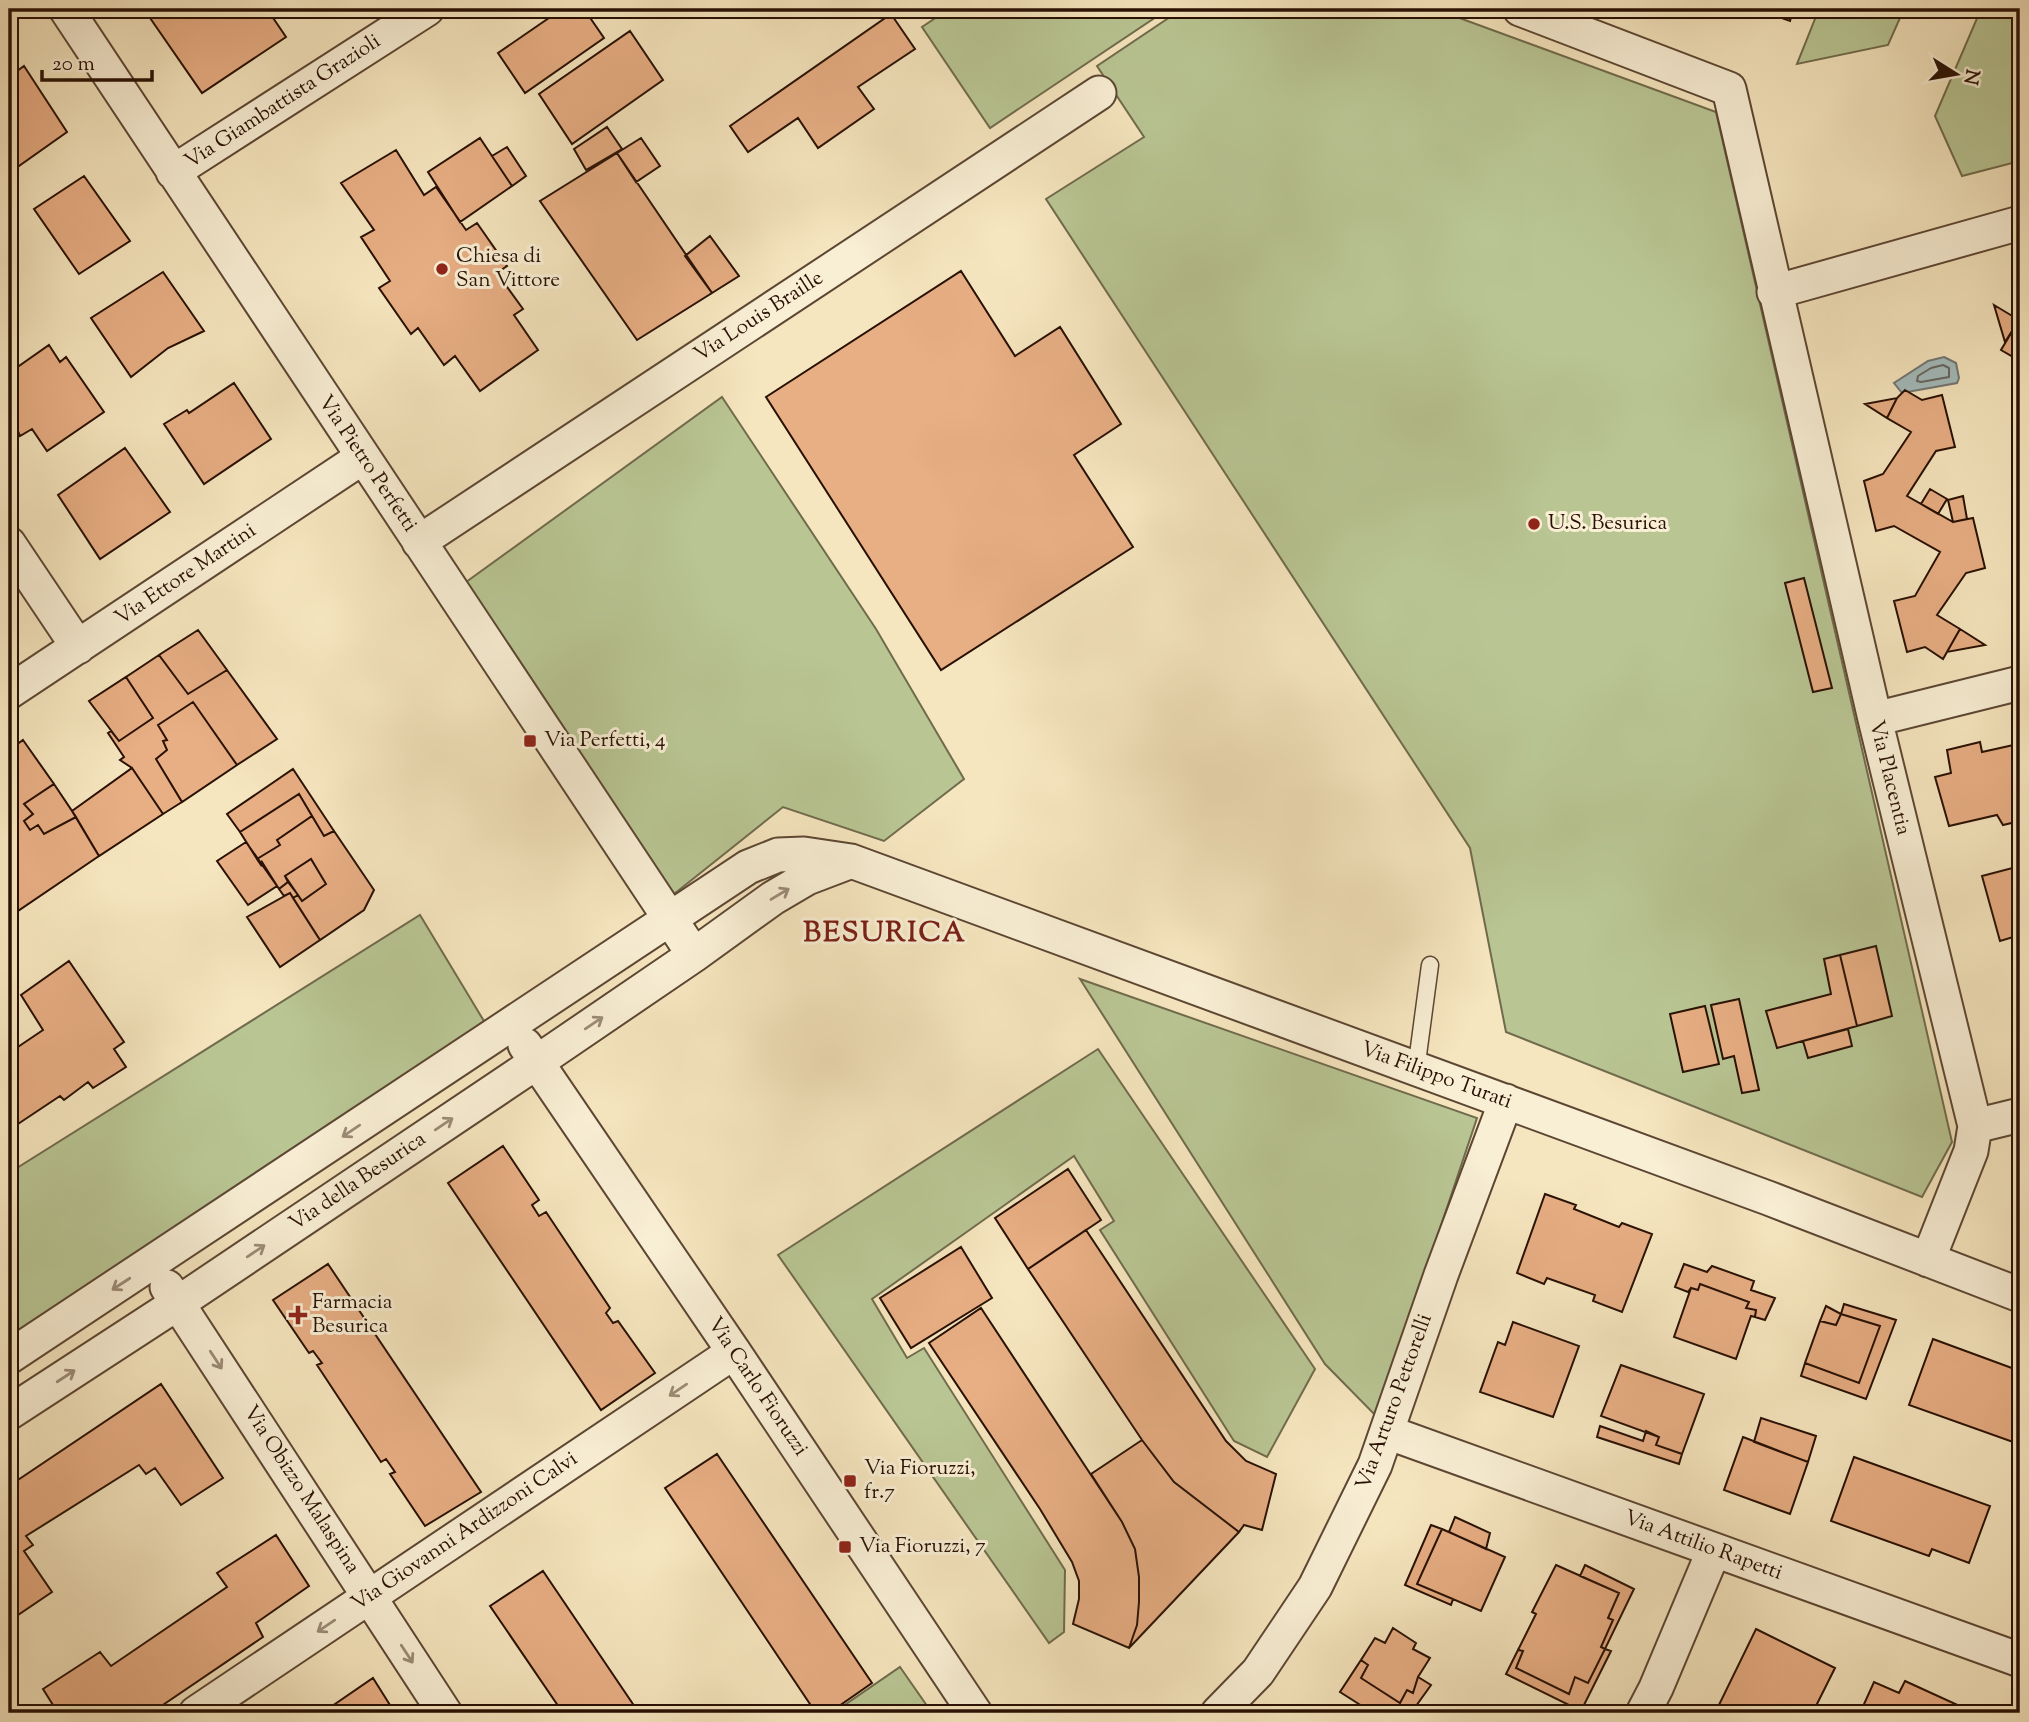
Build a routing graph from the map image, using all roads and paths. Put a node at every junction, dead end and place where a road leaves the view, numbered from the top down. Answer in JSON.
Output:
{"nodes":[{"id":1,"x":66,"y":9,"type":"edge"},
{"id":2,"x":427,"y":9,"type":"edge"},
{"id":3,"x":1520,"y":9,"type":"edge"},
{"id":4,"x":1099,"y":93,"type":"dead end"},
{"id":5,"x":173,"y":172,"type":"junction"},
{"id":6,"x":2020,"y":223,"type":"edge"},
{"id":7,"x":1774,"y":292,"type":"junction"},
{"id":8,"x":363,"y":457,"type":"junction"},
{"id":9,"x":419,"y":541,"type":"junction"},
{"id":10,"x":9,"y":544,"type":"edge"},
{"id":11,"x":78,"y":647,"type":"junction"},
{"id":12,"x":2020,"y":683,"type":"edge"},
{"id":13,"x":9,"y":692,"type":"edge"},
{"id":14,"x":1875,"y":719,"type":"junction"},
{"id":15,"x":851,"y":861,"type":"junction"},
{"id":16,"x":670,"y":918,"type":"junction"},
{"id":17,"x":694,"y":955,"type":"junction"},
{"id":18,"x":1430,"y":965,"type":"dead end"},
{"id":19,"x":509,"y":1026,"type":"junction"},
{"id":20,"x":537,"y":1062,"type":"junction"},
{"id":21,"x":1416,"y":1070,"type":"junction"},
{"id":22,"x":1506,"y":1101,"type":"junction"},
{"id":23,"x":2020,"y":1115,"type":"edge"},
{"id":24,"x":1975,"y":1126,"type":"junction"},
{"id":25,"x":1928,"y":1260,"type":"junction"},
{"id":26,"x":151,"y":1265,"type":"junction"},
{"id":27,"x":2020,"y":1295,"type":"edge"},
{"id":28,"x":178,"y":1303,"type":"junction"},
{"id":29,"x":734,"y":1352,"type":"junction"},
{"id":30,"x":9,"y":1357,"type":"edge"},
{"id":31,"x":9,"y":1413,"type":"edge"},
{"id":32,"x":1387,"y":1432,"type":"junction"},
{"id":33,"x":1714,"y":1550,"type":"junction"},
{"id":34,"x":370,"y":1596,"type":"junction"},
{"id":35,"x":2020,"y":1660,"type":"edge"},
{"id":36,"x":196,"y":1713,"type":"edge"},
{"id":37,"x":445,"y":1713,"type":"edge"},
{"id":38,"x":975,"y":1713,"type":"edge"},
{"id":39,"x":1218,"y":1713,"type":"edge"},
{"id":40,"x":1643,"y":1713,"type":"edge"}],
"edges":[{"from":1,"to":5,"type":"street","name":"Via Pietro Perfetti"},
{"from":2,"to":5,"type":"street","name":"Via Giambattista Grazioli"},
{"from":3,"to":7,"type":"street"},
{"from":4,"to":9,"type":"street","name":"Via Louis Braille"},
{"from":5,"to":8,"type":"street","name":"Via Pietro Perfetti"},
{"from":6,"to":7,"type":"street"},
{"from":7,"to":14,"type":"street","name":"Via Placentia"},
{"from":8,"to":9,"type":"street","name":"Via Pietro Perfetti"},
{"from":8,"to":11,"type":"street","name":"Via Ettore Martini"},
{"from":9,"to":16,"type":"street","name":"Via Pietro Perfetti"},
{"from":10,"to":11,"type":"street"},
{"from":11,"to":13,"type":"street","name":"Via Ettore Martini"},
{"from":12,"to":14,"type":"street"},
{"from":14,"to":24,"type":"street","name":"Via Placentia"},
{"from":15,"to":16,"type":"street"},
{"from":17,"to":15,"type":"street","name":"Via della Besurica","one_way":true},
{"from":15,"to":21,"type":"street","name":"Via Filippo Turati"},
{"from":16,"to":17,"type":"street"},
{"from":16,"to":19,"type":"street"},
{"from":20,"to":17,"type":"street","name":"Via della Besurica","one_way":true},
{"from":18,"to":21,"type":"lane"},
{"from":19,"to":20,"type":"street"},
{"from":19,"to":26,"type":"street","one_way":true},
{"from":28,"to":20,"type":"street","name":"Via della Besurica","one_way":true},
{"from":20,"to":29,"type":"street","name":"Via Carlo Fioruzzi"},
{"from":21,"to":22,"type":"street","name":"Via Filippo Turati"},
{"from":22,"to":25,"type":"street","name":"Via Filippo Turati"},
{"from":22,"to":32,"type":"street","name":"Via Arturo Pettorelli"},
{"from":23,"to":24,"type":"street"},
{"from":24,"to":25,"type":"street","name":"Via Placentia"},
{"from":25,"to":27,"type":"street","name":"Via Filippo Turati"},
{"from":26,"to":28,"type":"street"},
{"from":26,"to":30,"type":"street","one_way":true},
{"from":31,"to":28,"type":"street","name":"Via della Besurica","one_way":true},
{"from":28,"to":34,"type":"street","name":"Via Obizzo Malaspina","one_way":true},
{"from":29,"to":34,"type":"street","name":"Via Giovanni Ardizzoni Calvi","one_way":true},
{"from":29,"to":38,"type":"street","name":"Via Carlo Fioruzzi"},
{"from":32,"to":33,"type":"street","name":"Via Attilio Rapetti"},
{"from":32,"to":39,"type":"street","name":"Via Arturo Pettorelli"},
{"from":33,"to":35,"type":"street","name":"Via Attilio Rapetti"},
{"from":33,"to":40,"type":"street"},
{"from":34,"to":36,"type":"street","name":"Via Giovanni Ardizzoni Calvi","one_way":true},
{"from":34,"to":37,"type":"street","name":"Via Obizzo Malaspina","one_way":true}]}
